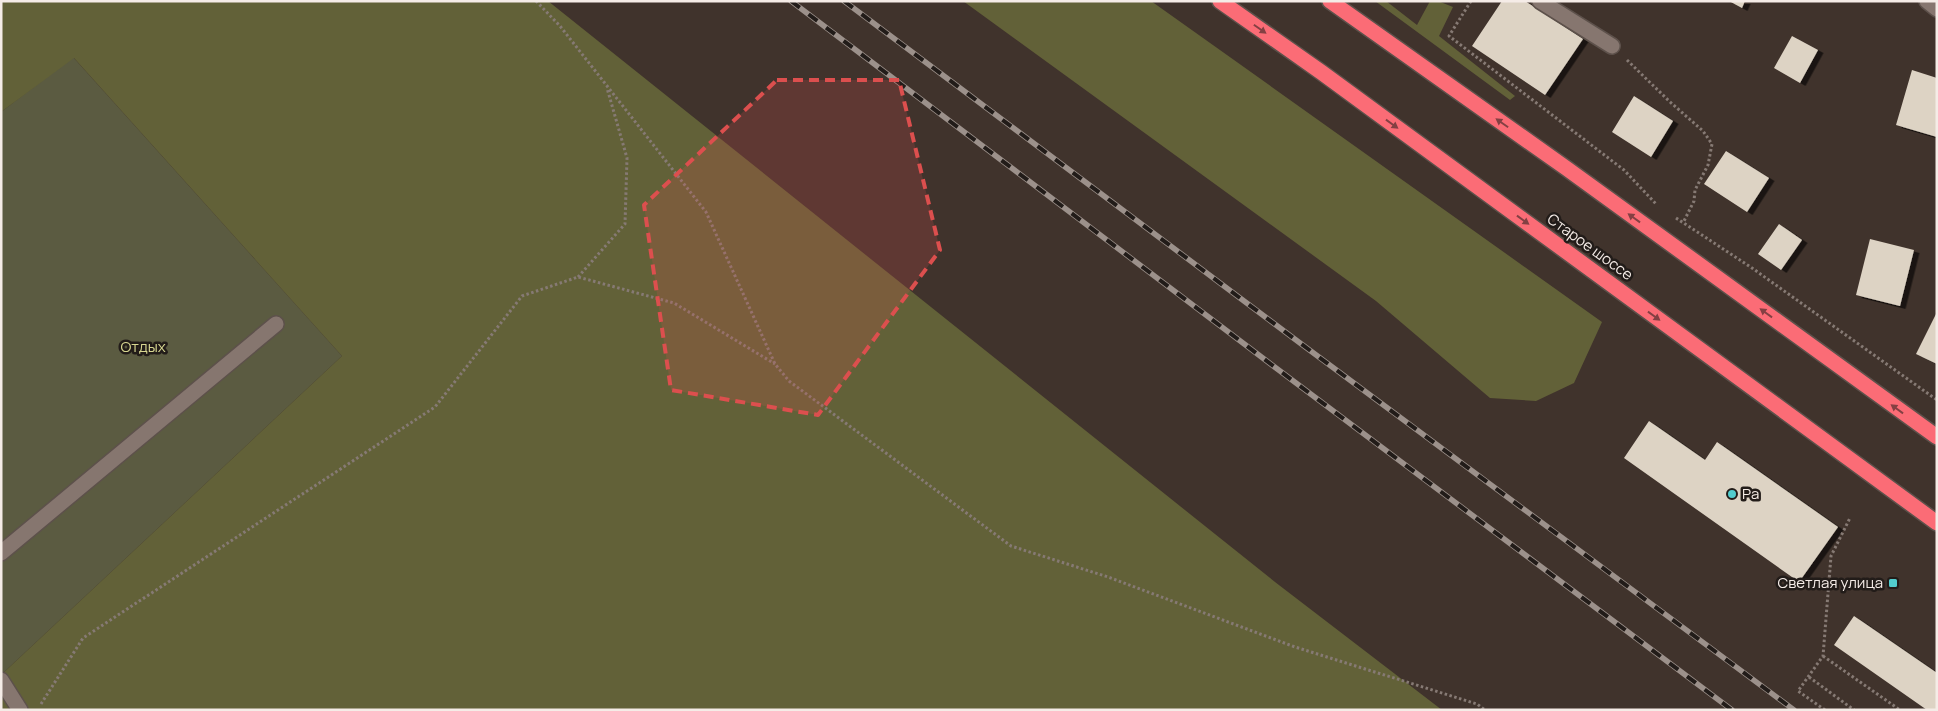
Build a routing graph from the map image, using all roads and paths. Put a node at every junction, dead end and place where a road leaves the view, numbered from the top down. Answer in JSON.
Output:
{"nodes":[{"id":1,"x":536,"y":1,"type":"edge"},
{"id":2,"x":1220,"y":1,"type":"edge"},
{"id":3,"x":1330,"y":1,"type":"edge"},
{"id":4,"x":1471,"y":1,"type":"edge"},
{"id":5,"x":1540,"y":1,"type":"edge"},
{"id":6,"x":1927,"y":1,"type":"edge"},
{"id":7,"x":1937,"y":9,"type":"edge"},
{"id":8,"x":1612,"y":46,"type":"joint"},
{"id":9,"x":606,"y":86,"type":"junction"},
{"id":10,"x":1658,"y":206,"type":"dead end"},
{"id":11,"x":1671,"y":214,"type":"dead end"},
{"id":12,"x":1683,"y":222,"type":"junction"},
{"id":13,"x":578,"y":277,"type":"junction"},
{"id":14,"x":276,"y":324,"type":"dead end"},
{"id":15,"x":775,"y":364,"type":"junction"},
{"id":16,"x":1937,"y":400,"type":"edge"},
{"id":17,"x":1937,"y":437,"type":"edge"},
{"id":18,"x":1850,"y":518,"type":"dead end"},
{"id":19,"x":1937,"y":523,"type":"edge"},
{"id":20,"x":1,"y":553,"type":"edge"},
{"id":21,"x":1823,"y":656,"type":"junction"},
{"id":22,"x":1809,"y":676,"type":"junction"},
{"id":23,"x":1,"y":680,"type":"edge"},
{"id":24,"x":38,"y":708,"type":"dead end"},
{"id":25,"x":20,"y":710,"type":"edge"},
{"id":26,"x":1485,"y":710,"type":"edge"},
{"id":27,"x":1824,"y":710,"type":"edge"},
{"id":28,"x":1854,"y":710,"type":"edge"},
{"id":29,"x":1900,"y":710,"type":"edge"}],
"edges":[{"from":1,"to":9,"type":"path"},
{"from":2,"to":19,"type":"highway","name":"Старое шоссе","one_way":true},
{"from":17,"to":3,"type":"highway","one_way":true},
{"from":4,"to":10,"type":"path"},
{"from":5,"to":8,"type":"street"},
{"from":6,"to":7,"type":"street"},
{"from":8,"to":12,"type":"path"},
{"from":9,"to":13,"type":"path"},
{"from":9,"to":15,"type":"path"},
{"from":11,"to":12,"type":"path"},
{"from":12,"to":16,"type":"path"},
{"from":13,"to":15,"type":"path"},
{"from":13,"to":24,"type":"path"},
{"from":14,"to":20,"type":"street"},
{"from":15,"to":26,"type":"path"},
{"from":18,"to":21,"type":"path"},
{"from":21,"to":22,"type":"path"},
{"from":21,"to":29,"type":"path"},
{"from":22,"to":27,"type":"path"},
{"from":22,"to":28,"type":"path"},
{"from":23,"to":25,"type":"street"}]}
